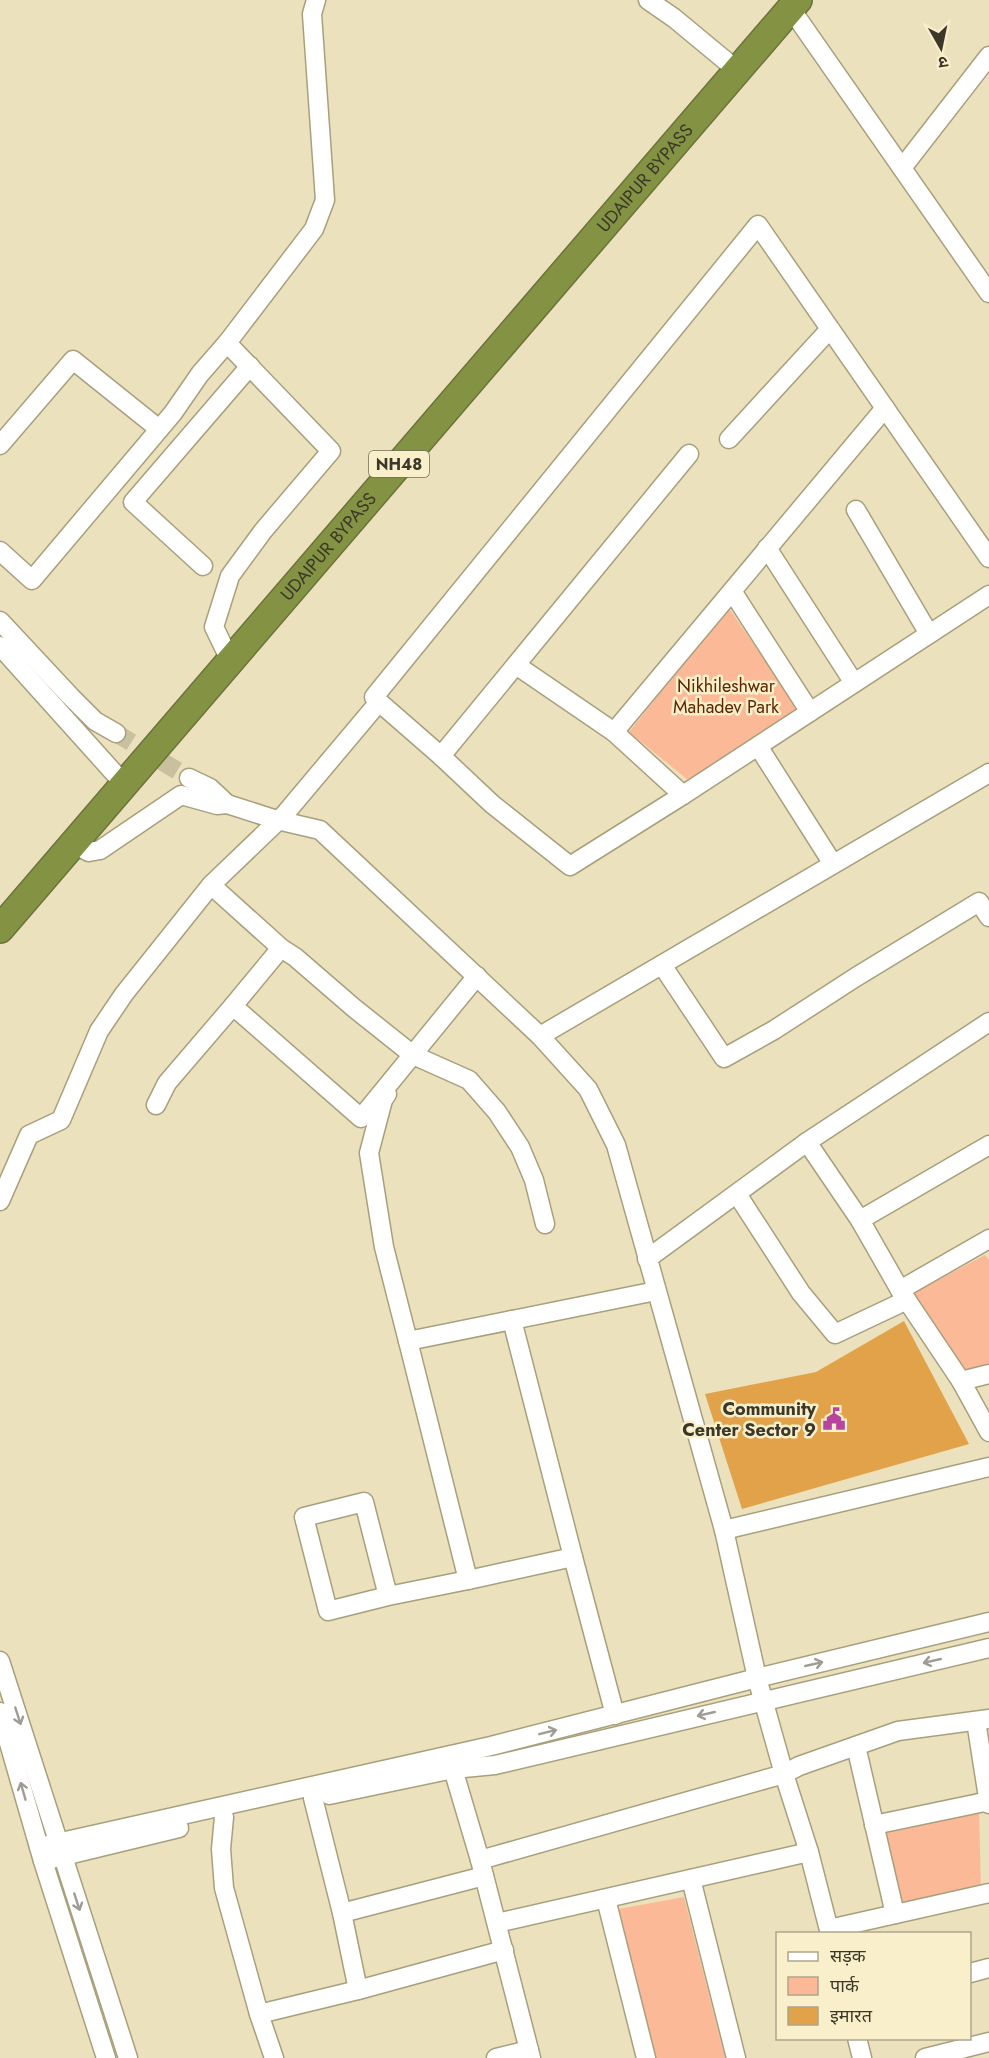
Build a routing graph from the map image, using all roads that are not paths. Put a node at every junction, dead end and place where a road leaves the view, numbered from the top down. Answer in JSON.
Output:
{"nodes":[{"id":1,"x":316,"y":0,"type":"edge"},
{"id":2,"x":648,"y":0,"type":"edge"},
{"id":3,"x":794,"y":4,"type":"edge"},
{"id":4,"x":989,"y":56,"type":"edge"},
{"id":5,"x":738,"y":71,"type":"junction"},
{"id":6,"x":902,"y":168,"type":"junction"},
{"id":7,"x":989,"y":293,"type":"edge"},
{"id":8,"x":830,"y":329,"type":"junction"},
{"id":9,"x":227,"y":343,"type":"junction"},
{"id":10,"x":250,"y":366,"type":"junction"},
{"id":11,"x":885,"y":408,"type":"junction"},
{"id":12,"x":159,"y":429,"type":"junction"},
{"id":13,"x":729,"y":439,"type":"dead end"},
{"id":14,"x":0,"y":446,"type":"edge"},
{"id":15,"x":689,"y":454,"type":"dead end"},
{"id":16,"x":856,"y":510,"type":"dead end"},
{"id":17,"x":767,"y":548,"type":"junction"},
{"id":18,"x":0,"y":551,"type":"edge"},
{"id":19,"x":989,"y":558,"type":"edge"},
{"id":20,"x":203,"y":566,"type":"dead end"},
{"id":21,"x":732,"y":591,"type":"junction"},
{"id":22,"x":989,"y":595,"type":"edge"},
{"id":23,"x":0,"y":621,"type":"edge"},
{"id":24,"x":929,"y":634,"type":"junction"},
{"id":25,"x":0,"y":646,"type":"edge"},
{"id":26,"x":230,"y":660,"type":"junction"},
{"id":27,"x":516,"y":665,"type":"junction"},
{"id":28,"x":854,"y":683,"type":"junction"},
{"id":29,"x":379,"y":702,"type":"junction"},
{"id":30,"x":810,"y":712,"type":"junction"},
{"id":31,"x":614,"y":732,"type":"junction"},
{"id":32,"x":116,"y":733,"type":"tunnel mouth"},
{"id":33,"x":758,"y":746,"type":"junction"},
{"id":34,"x":441,"y":756,"type":"junction"},
{"id":35,"x":989,"y":773,"type":"edge"},
{"id":36,"x":189,"y":778,"type":"tunnel mouth"},
{"id":37,"x":124,"y":784,"type":"junction"},
{"id":38,"x":683,"y":795,"type":"junction"},
{"id":39,"x":227,"y":804,"type":"junction"},
{"id":40,"x":277,"y":820,"type":"junction"},
{"id":41,"x":73,"y":844,"type":"junction"},
{"id":42,"x":833,"y":864,"type":"junction"},
{"id":43,"x":211,"y":885,"type":"junction"},
{"id":44,"x":986,"y":905,"type":"edge"},
{"id":45,"x":0,"y":929,"type":"edge"},
{"id":46,"x":281,"y":948,"type":"junction"},
{"id":47,"x":662,"y":964,"type":"junction"},
{"id":48,"x":477,"y":976,"type":"junction"},
{"id":49,"x":233,"y":1006,"type":"junction"},
{"id":50,"x":986,"y":1031,"type":"edge"},
{"id":51,"x":540,"y":1036,"type":"junction"},
{"id":52,"x":413,"y":1055,"type":"junction"},
{"id":53,"x":156,"y":1105,"type":"dead end"},
{"id":54,"x":807,"y":1142,"type":"junction"},
{"id":55,"x":989,"y":1145,"type":"edge"},
{"id":56,"x":737,"y":1194,"type":"junction"},
{"id":57,"x":0,"y":1202,"type":"edge"},
{"id":58,"x":860,"y":1220,"type":"junction"},
{"id":59,"x":545,"y":1224,"type":"dead end"},
{"id":60,"x":989,"y":1239,"type":"edge"},
{"id":61,"x":647,"y":1259,"type":"junction"},
{"id":62,"x":656,"y":1290,"type":"junction"},
{"id":63,"x":903,"y":1295,"type":"junction"},
{"id":64,"x":512,"y":1320,"type":"junction"},
{"id":65,"x":408,"y":1341,"type":"junction"},
{"id":66,"x":989,"y":1374,"type":"edge"},
{"id":67,"x":961,"y":1381,"type":"junction"},
{"id":68,"x":989,"y":1432,"type":"edge"},
{"id":69,"x":989,"y":1467,"type":"edge"},
{"id":70,"x":724,"y":1530,"type":"junction"},
{"id":71,"x":573,"y":1557,"type":"junction"},
{"id":72,"x":468,"y":1580,"type":"junction"},
{"id":73,"x":388,"y":1596,"type":"junction"},
{"id":74,"x":989,"y":1622,"type":"edge"},
{"id":75,"x":989,"y":1648,"type":"edge"},
{"id":76,"x":0,"y":1661,"type":"edge"},
{"id":77,"x":757,"y":1678,"type":"junction"},
{"id":78,"x":763,"y":1701,"type":"junction"},
{"id":79,"x":0,"y":1712,"type":"edge"},
{"id":80,"x":615,"y":1715,"type":"junction"},
{"id":81,"x":982,"y":1720,"type":"edge"},
{"id":82,"x":856,"y":1746,"type":"junction"},
{"id":83,"x":453,"y":1769,"type":"junction"},
{"id":84,"x":784,"y":1774,"type":"junction"},
{"id":85,"x":313,"y":1798,"type":"junction"},
{"id":86,"x":989,"y":1802,"type":"edge"},
{"id":87,"x":224,"y":1817,"type":"junction"},
{"id":88,"x":874,"y":1825,"type":"junction"},
{"id":89,"x":61,"y":1849,"type":"junction"},
{"id":90,"x":809,"y":1852,"type":"junction"},
{"id":91,"x":41,"y":1854,"type":"junction"},
{"id":92,"x":482,"y":1868,"type":"junction"},
{"id":93,"x":691,"y":1879,"type":"junction"},
{"id":94,"x":989,"y":1893,"type":"edge"},
{"id":95,"x":606,"y":1899,"type":"junction"},
{"id":96,"x":342,"y":1913,"type":"junction"},
{"id":97,"x":895,"y":1914,"type":"junction"},
{"id":98,"x":497,"y":1923,"type":"junction"},
{"id":99,"x":829,"y":1931,"type":"edge"},
{"id":100,"x":504,"y":1950,"type":"junction"},
{"id":101,"x":989,"y":1968,"type":"edge"},
{"id":102,"x":971,"y":1972,"type":"edge"},
{"id":103,"x":358,"y":1990,"type":"junction"},
{"id":104,"x":259,"y":2014,"type":"junction"},
{"id":105,"x":858,"y":2040,"type":"edge"},
{"id":106,"x":989,"y":2042,"type":"edge"},
{"id":107,"x":530,"y":2054,"type":"edge"},
{"id":108,"x":106,"y":2058,"type":"edge"},
{"id":109,"x":128,"y":2058,"type":"edge"},
{"id":110,"x":274,"y":2058,"type":"edge"},
{"id":111,"x":496,"y":2058,"type":"edge"},
{"id":112,"x":646,"y":2058,"type":"edge"},
{"id":113,"x":736,"y":2058,"type":"edge"},
{"id":114,"x":862,"y":2058,"type":"edge"},
{"id":115,"x":925,"y":2058,"type":"edge"}],
"edges":[{"from":1,"to":9,"type":"street"},
{"from":2,"to":5,"type":"street"},
{"from":3,"to":5,"type":"highway","name":"UDAIPUR BYPASS","number":"NH48"},
{"from":3,"to":6,"type":"street"},
{"from":4,"to":6,"type":"street"},
{"from":5,"to":26,"type":"highway","name":"UDAIPUR BYPASS","number":"NH48"},
{"from":6,"to":7,"type":"street"},
{"from":8,"to":11,"type":"street"},
{"from":8,"to":13,"type":"street"},
{"from":8,"to":29,"type":"street"},
{"from":9,"to":10,"type":"street"},
{"from":9,"to":12,"type":"street"},
{"from":10,"to":20,"type":"street"},
{"from":10,"to":26,"type":"street"},
{"from":11,"to":17,"type":"street"},
{"from":11,"to":19,"type":"street"},
{"from":12,"to":14,"type":"street"},
{"from":12,"to":18,"type":"street"},
{"from":15,"to":27,"type":"street"},
{"from":16,"to":24,"type":"street"},
{"from":17,"to":21,"type":"street"},
{"from":17,"to":28,"type":"street"},
{"from":21,"to":30,"type":"street"},
{"from":21,"to":31,"type":"street"},
{"from":22,"to":24,"type":"street"},
{"from":23,"to":32,"type":"street"},
{"from":24,"to":28,"type":"street"},
{"from":25,"to":37,"type":"street"},
{"from":26,"to":37,"type":"highway","name":"UDAIPUR BYPASS","number":"NH48"},
{"from":27,"to":31,"type":"street"},
{"from":27,"to":34,"type":"street"},
{"from":28,"to":30,"type":"street"},
{"from":29,"to":34,"type":"street"},
{"from":29,"to":40,"type":"street"},
{"from":30,"to":33,"type":"street"},
{"from":31,"to":38,"type":"street"},
{"from":33,"to":38,"type":"street"},
{"from":33,"to":42,"type":"street"},
{"from":34,"to":38,"type":"street"},
{"from":35,"to":42,"type":"street"},
{"from":36,"to":39,"type":"street"},
{"from":37,"to":41,"type":"highway","name":"UDAIPUR BYPASS","number":"NH48"},
{"from":39,"to":40,"type":"street"},
{"from":39,"to":41,"type":"street"},
{"from":40,"to":43,"type":"street"},
{"from":40,"to":48,"type":"street"},
{"from":41,"to":45,"type":"highway","name":"UDAIPUR BYPASS","number":"NH48"},
{"from":42,"to":47,"type":"street"},
{"from":43,"to":46,"type":"street"},
{"from":43,"to":57,"type":"street"},
{"from":44,"to":47,"type":"street"},
{"from":46,"to":49,"type":"street"},
{"from":46,"to":52,"type":"street"},
{"from":47,"to":51,"type":"street"},
{"from":48,"to":51,"type":"street"},
{"from":48,"to":52,"type":"street"},
{"from":49,"to":52,"type":"street"},
{"from":49,"to":53,"type":"street"},
{"from":50,"to":54,"type":"street"},
{"from":51,"to":61,"type":"street"},
{"from":52,"to":59,"type":"street"},
{"from":52,"to":65,"type":"street"},
{"from":54,"to":56,"type":"street"},
{"from":54,"to":58,"type":"street"},
{"from":55,"to":58,"type":"street"},
{"from":56,"to":61,"type":"street"},
{"from":56,"to":63,"type":"street"},
{"from":58,"to":63,"type":"street"},
{"from":60,"to":63,"type":"street"},
{"from":61,"to":62,"type":"street"},
{"from":62,"to":64,"type":"street"},
{"from":62,"to":70,"type":"street"},
{"from":63,"to":67,"type":"street"},
{"from":64,"to":65,"type":"street"},
{"from":64,"to":71,"type":"street"},
{"from":65,"to":72,"type":"street"},
{"from":66,"to":67,"type":"street"},
{"from":67,"to":68,"type":"street"},
{"from":69,"to":70,"type":"street"},
{"from":70,"to":77,"type":"street"},
{"from":71,"to":72,"type":"street"},
{"from":71,"to":80,"type":"street"},
{"from":72,"to":73,"type":"street"},
{"from":73,"to":73,"type":"street"},
{"from":77,"to":74,"type":"street","one_way":true},
{"from":75,"to":78,"type":"street","one_way":true},
{"from":76,"to":89,"type":"street","one_way":true},
{"from":77,"to":78,"type":"street"},
{"from":77,"to":80,"type":"street"},
{"from":78,"to":83,"type":"street","one_way":true},
{"from":78,"to":84,"type":"street"},
{"from":91,"to":79,"type":"street","one_way":true},
{"from":89,"to":80,"type":"street","one_way":true},
{"from":81,"to":82,"type":"street"},
{"from":81,"to":86,"type":"street"},
{"from":82,"to":84,"type":"street"},
{"from":82,"to":88,"type":"street"},
{"from":83,"to":85,"type":"street"},
{"from":83,"to":92,"type":"street"},
{"from":84,"to":90,"type":"street"},
{"from":84,"to":92,"type":"street"},
{"from":85,"to":87,"type":"street"},
{"from":85,"to":96,"type":"street"},
{"from":86,"to":88,"type":"street"},
{"from":87,"to":89,"type":"street"},
{"from":87,"to":104,"type":"street"},
{"from":88,"to":97,"type":"street"},
{"from":89,"to":91,"type":"street"},
{"from":89,"to":109,"type":"street","one_way":true},
{"from":90,"to":93,"type":"street"},
{"from":90,"to":99,"type":"street"},
{"from":91,"to":108,"type":"street"},
{"from":92,"to":96,"type":"street"},
{"from":92,"to":98,"type":"street"},
{"from":93,"to":95,"type":"street"},
{"from":93,"to":113,"type":"street"},
{"from":94,"to":97,"type":"street"},
{"from":95,"to":98,"type":"street"},
{"from":95,"to":112,"type":"street"},
{"from":96,"to":103,"type":"street"},
{"from":97,"to":99,"type":"street"},
{"from":98,"to":100,"type":"street"},
{"from":100,"to":103,"type":"street"},
{"from":100,"to":107,"type":"street"},
{"from":101,"to":102,"type":"street"},
{"from":103,"to":104,"type":"street"},
{"from":104,"to":110,"type":"street"},
{"from":105,"to":114,"type":"street"},
{"from":106,"to":115,"type":"street"},
{"from":107,"to":111,"type":"street"}]}
